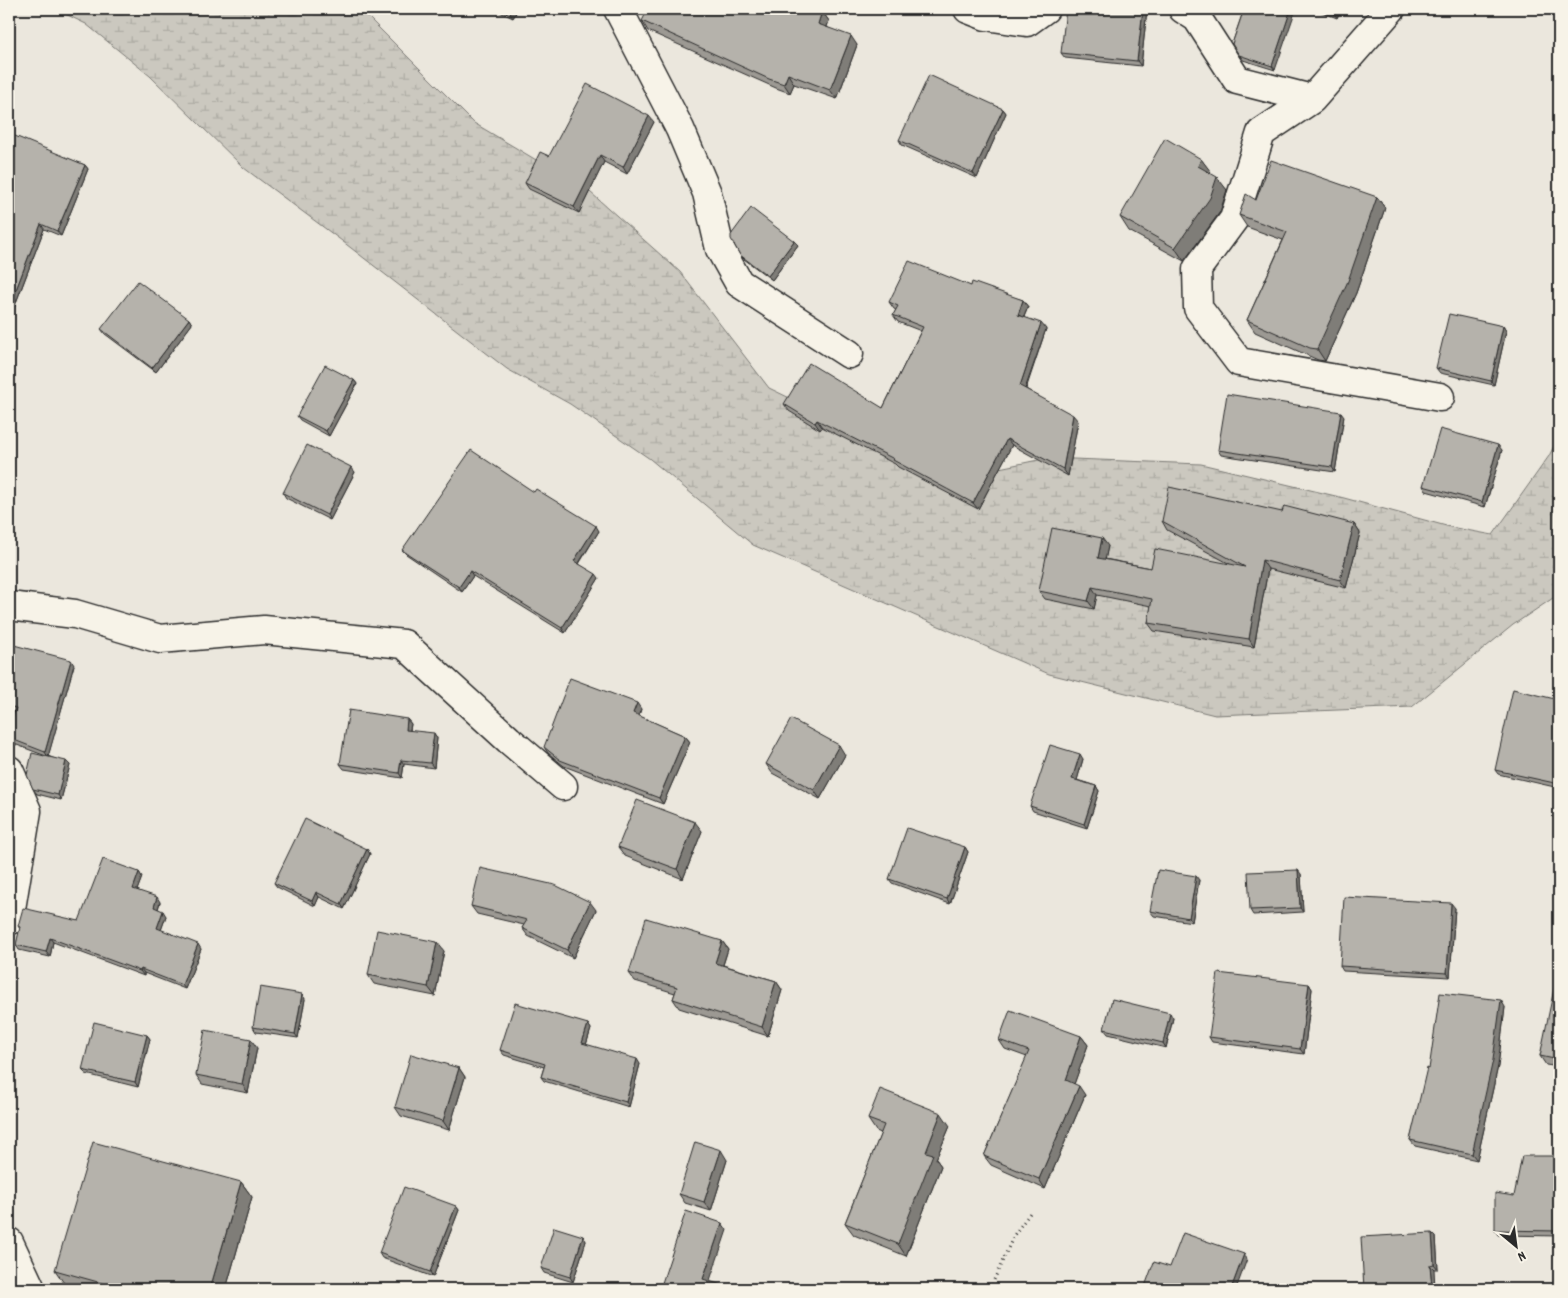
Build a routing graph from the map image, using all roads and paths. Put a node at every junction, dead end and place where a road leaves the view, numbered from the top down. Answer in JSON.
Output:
{"nodes":[{"id":1,"x":618,"y":9,"type":"edge"},
{"id":2,"x":968,"y":9,"type":"edge"},
{"id":3,"x":1045,"y":9,"type":"edge"},
{"id":4,"x":1183,"y":9,"type":"edge"},
{"id":5,"x":1391,"y":9,"type":"edge"},
{"id":6,"x":1312,"y":99,"type":"junction"},
{"id":7,"x":849,"y":354,"type":"dead end"},
{"id":8,"x":1440,"y":397,"type":"dead end"},
{"id":9,"x":9,"y":606,"type":"edge"},
{"id":10,"x":9,"y":770,"type":"edge"},
{"id":11,"x":564,"y":786,"type":"dead end"},
{"id":12,"x":9,"y":921,"type":"edge"},
{"id":13,"x":1030,"y":1214,"type":"dead end"},
{"id":14,"x":9,"y":1242,"type":"edge"},
{"id":15,"x":31,"y":1289,"type":"edge"},
{"id":16,"x":990,"y":1289,"type":"edge"}],
"edges":[{"from":1,"to":7,"type":"street"},
{"from":2,"to":3,"type":"street"},
{"from":4,"to":6,"type":"street"},
{"from":5,"to":6,"type":"street"},
{"from":6,"to":8,"type":"street"},
{"from":9,"to":11,"type":"street"},
{"from":10,"to":12,"type":"street"},
{"from":13,"to":16,"type":"path"},
{"from":14,"to":15,"type":"street"}]}
